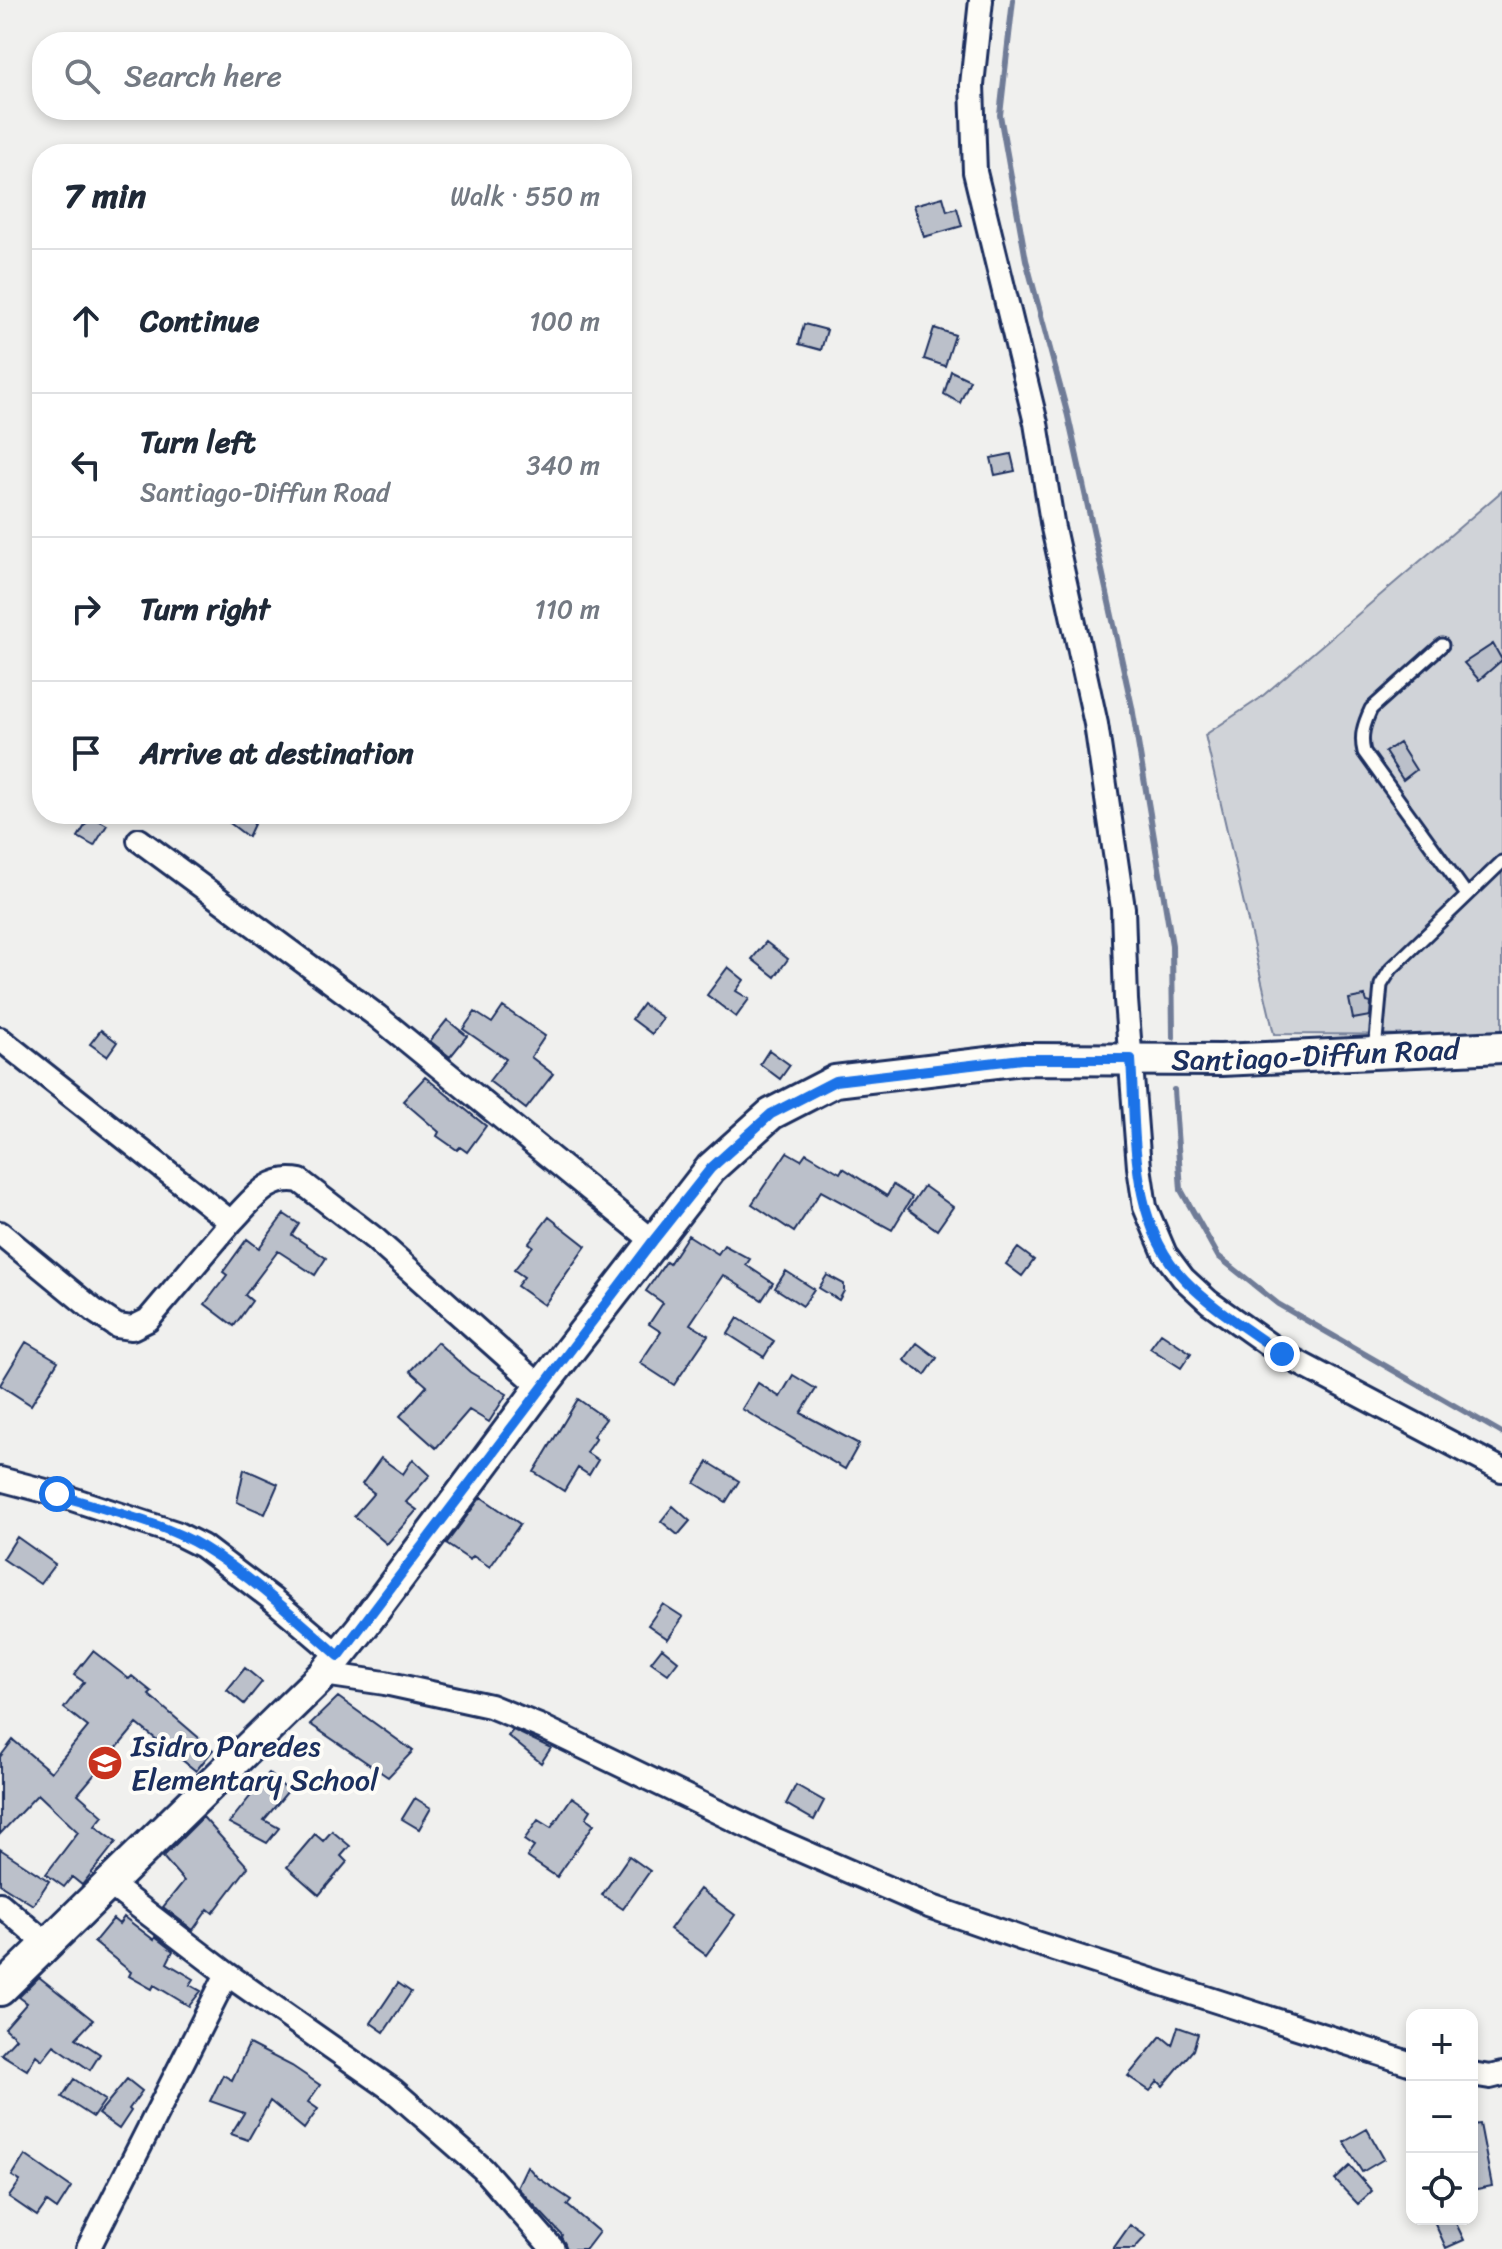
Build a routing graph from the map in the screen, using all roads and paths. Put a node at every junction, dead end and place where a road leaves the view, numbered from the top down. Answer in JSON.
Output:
{"nodes":[{"id":1,"x":981,"y":0,"type":"edge"},
{"id":2,"x":1442,"y":645,"type":"dead end"},
{"id":3,"x":139,"y":840,"type":"dead end"},
{"id":4,"x":1502,"y":862,"type":"edge"},
{"id":5,"x":1467,"y":895,"type":"junction"},
{"id":6,"x":0,"y":1039,"type":"edge"},
{"id":7,"x":1502,"y":1047,"type":"edge"},
{"id":8,"x":1375,"y":1052,"type":"junction"},
{"id":9,"x":1131,"y":1059,"type":"junction"},
{"id":10,"x":231,"y":1222,"type":"junction"},
{"id":11,"x":0,"y":1233,"type":"edge"},
{"id":12,"x":653,"y":1241,"type":"junction"},
{"id":13,"x":541,"y":1387,"type":"junction"},
{"id":14,"x":1502,"y":1470,"type":"edge"},
{"id":15,"x":0,"y":1479,"type":"edge"},
{"id":16,"x":331,"y":1665,"type":"junction"},
{"id":17,"x":108,"y":1883,"type":"junction"},
{"id":18,"x":0,"y":1904,"type":"edge"},
{"id":19,"x":48,"y":1945,"type":"junction"},
{"id":20,"x":227,"y":1974,"type":"junction"},
{"id":21,"x":0,"y":1990,"type":"edge"},
{"id":22,"x":1406,"y":2062,"type":"edge"},
{"id":23,"x":1502,"y":2074,"type":"edge"},
{"id":24,"x":1478,"y":2075,"type":"edge"},
{"id":25,"x":88,"y":2249,"type":"edge"},
{"id":26,"x":553,"y":2249,"type":"edge"}],
"edges":[{"from":1,"to":9,"type":"street"},
{"from":2,"to":5,"type":"lane"},
{"from":3,"to":12,"type":"street"},
{"from":4,"to":5,"type":"lane"},
{"from":5,"to":8,"type":"lane"},
{"from":6,"to":10,"type":"street"},
{"from":7,"to":8,"type":"main road","name":"Santiago-Diffun Road"},
{"from":8,"to":9,"type":"main road","name":"Santiago-Diffun Road"},
{"from":9,"to":12,"type":"main road","name":"Santiago-Diffun Road"},
{"from":9,"to":14,"type":"street"},
{"from":10,"to":11,"type":"street"},
{"from":10,"to":13,"type":"street"},
{"from":12,"to":13,"type":"main road","name":"Santiago-Diffun Road"},
{"from":13,"to":16,"type":"main road","name":"Santiago-Diffun Road"},
{"from":15,"to":16,"type":"street"},
{"from":16,"to":17,"type":"main road","name":"Santiago-Diffun Road"},
{"from":16,"to":22,"type":"street"},
{"from":17,"to":19,"type":"main road","name":"Santiago-Diffun Road"},
{"from":17,"to":20,"type":"street"},
{"from":18,"to":19,"type":"street"},
{"from":19,"to":21,"type":"main road","name":"Santiago-Diffun Road"},
{"from":20,"to":25,"type":"street"},
{"from":20,"to":26,"type":"street"},
{"from":23,"to":24,"type":"street"}]}
